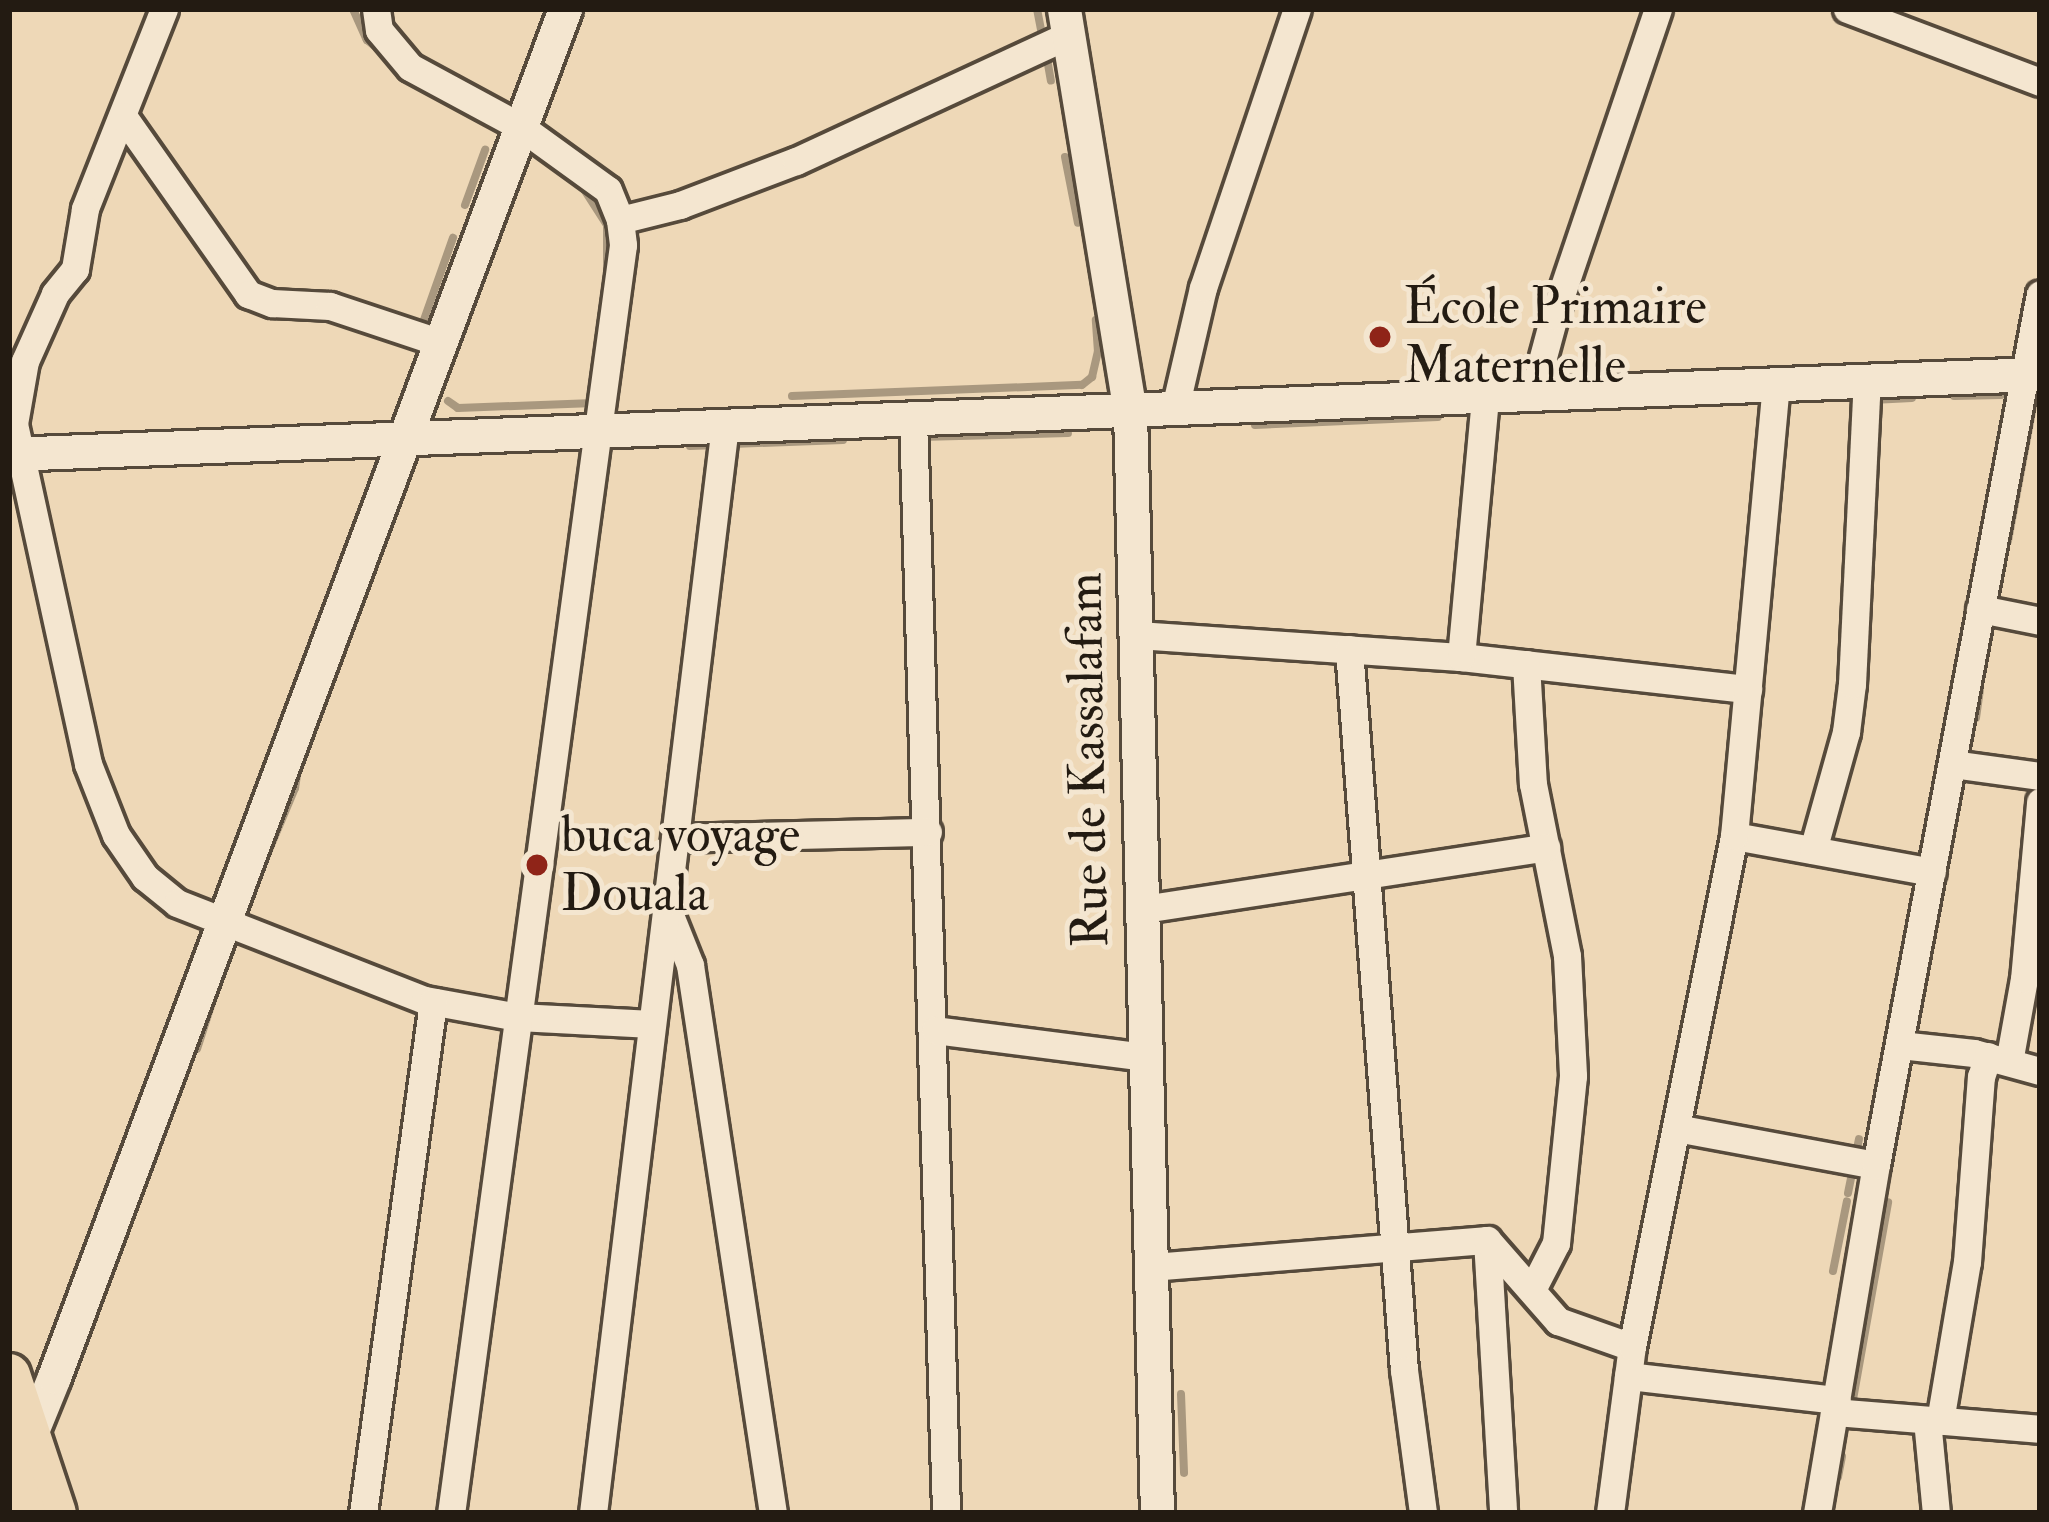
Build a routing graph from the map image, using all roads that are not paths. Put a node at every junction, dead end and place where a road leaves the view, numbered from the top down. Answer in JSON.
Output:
{"nodes":[{"id":1,"x":164,"y":9,"type":"edge"},
{"id":2,"x":376,"y":9,"type":"edge"},
{"id":3,"x":565,"y":9,"type":"edge"},
{"id":4,"x":1298,"y":9,"type":"edge"},
{"id":5,"x":1658,"y":9,"type":"edge"},
{"id":6,"x":1846,"y":9,"type":"edge"},
{"id":7,"x":1067,"y":22,"type":"edge"},
{"id":8,"x":2040,"y":82,"type":"edge"},
{"id":9,"x":123,"y":116,"type":"junction"},
{"id":10,"x":521,"y":127,"type":"junction"},
{"id":11,"x":620,"y":220,"type":"junction"},
{"id":12,"x":2040,"y":294,"type":"edge"},
{"id":13,"x":438,"y":342,"type":"junction"},
{"id":14,"x":2031,"y":375,"type":"edge"},
{"id":15,"x":1867,"y":381,"type":"junction"},
{"id":16,"x":1775,"y":385,"type":"junction"},
{"id":17,"x":1533,"y":394,"type":"junction"},
{"id":18,"x":1485,"y":396,"type":"junction"},
{"id":19,"x":1175,"y":408,"type":"junction"},
{"id":20,"x":1130,"y":410,"type":"junction"},
{"id":21,"x":913,"y":418,"type":"junction"},
{"id":22,"x":725,"y":426,"type":"junction"},
{"id":23,"x":598,"y":430,"type":"junction"},
{"id":24,"x":403,"y":438,"type":"junction"},
{"id":25,"x":13,"y":453,"type":"edge"},
{"id":26,"x":1980,"y":608,"type":"junction"},
{"id":27,"x":2040,"y":621,"type":"edge"},
{"id":28,"x":1136,"y":635,"type":"junction"},
{"id":29,"x":1349,"y":650,"type":"junction"},
{"id":30,"x":1461,"y":657,"type":"junction"},
{"id":31,"x":1526,"y":664,"type":"junction"},
{"id":32,"x":1748,"y":689,"type":"junction"},
{"id":33,"x":1952,"y":764,"type":"junction"},
{"id":34,"x":2040,"y":776,"type":"edge"},
{"id":35,"x":2040,"y":802,"type":"edge"},
{"id":36,"x":928,"y":832,"type":"junction"},
{"id":37,"x":1735,"y":836,"type":"junction"},
{"id":38,"x":675,"y":838,"type":"junction"},
{"id":39,"x":1546,"y":847,"type":"junction"},
{"id":40,"x":1813,"y":850,"type":"junction"},
{"id":41,"x":1932,"y":872,"type":"junction"},
{"id":42,"x":1367,"y":876,"type":"junction"},
{"id":43,"x":666,"y":907,"type":"junction"},
{"id":44,"x":1142,"y":909,"type":"junction"},
{"id":45,"x":225,"y":925,"type":"junction"},
{"id":46,"x":434,"y":1002,"type":"junction"},
{"id":47,"x":518,"y":1017,"type":"junction"},
{"id":48,"x":652,"y":1024,"type":"junction"},
{"id":49,"x":935,"y":1030,"type":"junction"},
{"id":50,"x":1900,"y":1045,"type":"junction"},
{"id":51,"x":1146,"y":1057,"type":"junction"},
{"id":52,"x":1999,"y":1059,"type":"junction"},
{"id":53,"x":2040,"y":1071,"type":"edge"},
{"id":54,"x":1676,"y":1128,"type":"junction"},
{"id":55,"x":1876,"y":1166,"type":"junction"},
{"id":56,"x":1487,"y":1240,"type":"junction"},
{"id":57,"x":1397,"y":1243,"type":"junction"},
{"id":58,"x":1151,"y":1267,"type":"junction"},
{"id":59,"x":1532,"y":1290,"type":"junction"},
{"id":60,"x":1632,"y":1347,"type":"junction"},
{"id":61,"x":9,"y":1375,"type":"edge"},
{"id":62,"x":1628,"y":1376,"type":"junction"},
{"id":63,"x":1836,"y":1406,"type":"junction"},
{"id":64,"x":1933,"y":1420,"type":"junction"},
{"id":65,"x":2040,"y":1430,"type":"edge"},
{"id":66,"x":16,"y":1452,"type":"edge"},
{"id":67,"x":24,"y":1513,"type":"edge"},
{"id":68,"x":55,"y":1513,"type":"edge"},
{"id":69,"x":363,"y":1513,"type":"edge"},
{"id":70,"x":451,"y":1513,"type":"edge"},
{"id":71,"x":593,"y":1513,"type":"edge"},
{"id":72,"x":772,"y":1513,"type":"edge"},
{"id":73,"x":946,"y":1513,"type":"edge"},
{"id":74,"x":1157,"y":1513,"type":"edge"},
{"id":75,"x":1423,"y":1513,"type":"edge"},
{"id":76,"x":1503,"y":1513,"type":"edge"},
{"id":77,"x":1610,"y":1513,"type":"edge"},
{"id":78,"x":1817,"y":1513,"type":"edge"},
{"id":79,"x":1936,"y":1513,"type":"edge"}],
"edges":[{"from":1,"to":9,"type":"street"},
{"from":2,"to":10,"type":"street"},
{"from":3,"to":10,"type":"street"},
{"from":4,"to":19,"type":"street"},
{"from":5,"to":17,"type":"street"},
{"from":6,"to":8,"type":"street"},
{"from":7,"to":11,"type":"street"},
{"from":7,"to":20,"type":"street","name":"Rue de Kassalafam"},
{"from":9,"to":13,"type":"street"},
{"from":9,"to":25,"type":"street"},
{"from":10,"to":11,"type":"street"},
{"from":10,"to":13,"type":"street"},
{"from":11,"to":23,"type":"street"},
{"from":12,"to":14,"type":"street"},
{"from":13,"to":24,"type":"street"},
{"from":14,"to":15,"type":"street"},
{"from":14,"to":26,"type":"street"},
{"from":15,"to":16,"type":"street"},
{"from":15,"to":40,"type":"street"},
{"from":16,"to":17,"type":"street"},
{"from":16,"to":32,"type":"street"},
{"from":17,"to":18,"type":"street"},
{"from":18,"to":19,"type":"street"},
{"from":18,"to":30,"type":"street"},
{"from":19,"to":20,"type":"street"},
{"from":20,"to":21,"type":"street"},
{"from":20,"to":28,"type":"street","name":"Rue de Kassalafam"},
{"from":21,"to":22,"type":"street"},
{"from":21,"to":36,"type":"street"},
{"from":22,"to":23,"type":"street"},
{"from":22,"to":38,"type":"street"},
{"from":23,"to":24,"type":"street"},
{"from":23,"to":47,"type":"street"},
{"from":24,"to":25,"type":"street"},
{"from":24,"to":45,"type":"street"},
{"from":25,"to":45,"type":"street"},
{"from":26,"to":27,"type":"street"},
{"from":26,"to":33,"type":"street"},
{"from":28,"to":29,"type":"street"},
{"from":28,"to":44,"type":"street","name":"Rue de Kassalafam"},
{"from":29,"to":30,"type":"street"},
{"from":29,"to":42,"type":"street"},
{"from":30,"to":31,"type":"street"},
{"from":31,"to":32,"type":"street"},
{"from":31,"to":39,"type":"street"},
{"from":32,"to":37,"type":"street"},
{"from":33,"to":34,"type":"street"},
{"from":33,"to":41,"type":"street"},
{"from":35,"to":52,"type":"street"},
{"from":36,"to":38,"type":"street"},
{"from":36,"to":49,"type":"street"},
{"from":37,"to":40,"type":"street"},
{"from":37,"to":54,"type":"street"},
{"from":38,"to":43,"type":"street"},
{"from":39,"to":42,"type":"street"},
{"from":39,"to":59,"type":"street"},
{"from":40,"to":41,"type":"street"},
{"from":41,"to":50,"type":"street"},
{"from":42,"to":44,"type":"street"},
{"from":42,"to":57,"type":"street"},
{"from":43,"to":48,"type":"street"},
{"from":43,"to":72,"type":"street"},
{"from":44,"to":51,"type":"street","name":"Rue de Kassalafam"},
{"from":45,"to":46,"type":"street"},
{"from":45,"to":66,"type":"street"},
{"from":46,"to":47,"type":"street"},
{"from":46,"to":69,"type":"street"},
{"from":47,"to":48,"type":"street"},
{"from":47,"to":70,"type":"street"},
{"from":48,"to":71,"type":"street"},
{"from":49,"to":51,"type":"street"},
{"from":49,"to":73,"type":"street"},
{"from":50,"to":52,"type":"street"},
{"from":50,"to":55,"type":"street"},
{"from":51,"to":58,"type":"street","name":"Rue de Kassalafam"},
{"from":52,"to":53,"type":"street"},
{"from":52,"to":64,"type":"street"},
{"from":54,"to":55,"type":"street"},
{"from":54,"to":60,"type":"street"},
{"from":55,"to":63,"type":"street"},
{"from":56,"to":57,"type":"street"},
{"from":56,"to":59,"type":"street"},
{"from":56,"to":76,"type":"street"},
{"from":57,"to":58,"type":"street"},
{"from":57,"to":75,"type":"street"},
{"from":58,"to":74,"type":"street","name":"Rue de Kassalafam"},
{"from":59,"to":60,"type":"street"},
{"from":60,"to":62,"type":"street"},
{"from":61,"to":66,"type":"main road"},
{"from":62,"to":63,"type":"street"},
{"from":62,"to":77,"type":"street"},
{"from":63,"to":64,"type":"street"},
{"from":63,"to":78,"type":"street"},
{"from":64,"to":65,"type":"street"},
{"from":64,"to":79,"type":"street"},
{"from":66,"to":67,"type":"main road"},
{"from":66,"to":68,"type":"main road"}]}
